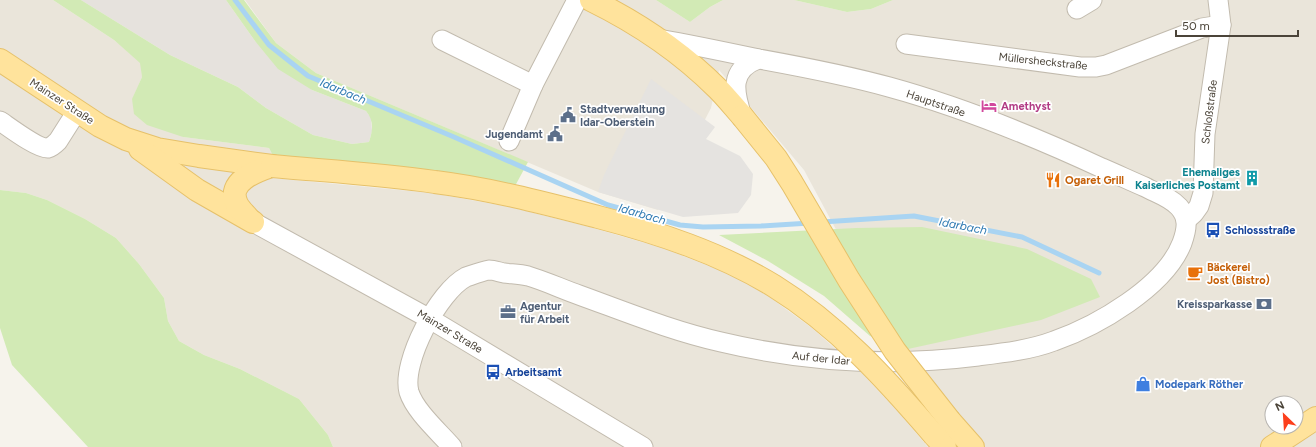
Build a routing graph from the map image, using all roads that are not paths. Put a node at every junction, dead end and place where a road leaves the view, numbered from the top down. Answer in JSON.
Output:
{"nodes":[{"id":1,"x":578,"y":0,"type":"edge"},
{"id":2,"x":591,"y":0,"type":"edge"},
{"id":3,"x":1218,"y":0,"type":"edge"},
{"id":4,"x":1221,"y":25,"type":"junction"},
{"id":5,"x":659,"y":39,"type":"junction"},
{"id":6,"x":442,"y":40,"type":"dead end"},
{"id":7,"x":906,"y":44,"type":"dead end"},
{"id":8,"x":758,"y":59,"type":"junction"},
{"id":9,"x":0,"y":60,"type":"edge"},
{"id":10,"x":533,"y":85,"type":"junction"},
{"id":11,"x":77,"y":111,"type":"junction"},
{"id":12,"x":742,"y":116,"type":"junction"},
{"id":13,"x":0,"y":121,"type":"edge"},
{"id":14,"x":126,"y":139,"type":"junction"},
{"id":15,"x":509,"y":141,"type":"dead end"},
{"id":16,"x":272,"y":166,"type":"junction"},
{"id":17,"x":1186,"y":220,"type":"junction"},
{"id":18,"x":253,"y":222,"type":"junction"},
{"id":19,"x":430,"y":319,"type":"junction"},
{"id":20,"x":1316,"y":418,"type":"edge"},
{"id":21,"x":943,"y":434,"type":"edge"},
{"id":22,"x":452,"y":447,"type":"edge"},
{"id":23,"x":643,"y":447,"type":"edge"},
{"id":24,"x":973,"y":447,"type":"edge"},
{"id":25,"x":1272,"y":447,"type":"edge"}],
"edges":[{"from":1,"to":10,"type":"street"},
{"from":2,"to":5,"type":"main road","name":"Hauptstraße"},
{"from":3,"to":4,"type":"street","name":"Schloßstraße"},
{"from":4,"to":7,"type":"street","name":"Müllersheckstraße"},
{"from":4,"to":17,"type":"street","name":"Schloßstraße"},
{"from":5,"to":8,"type":"street","name":"Hauptstraße"},
{"from":5,"to":12,"type":"main road"},
{"from":6,"to":10,"type":"street"},
{"from":8,"to":12,"type":"street"},
{"from":8,"to":17,"type":"street","name":"Hauptstraße"},
{"from":9,"to":11,"type":"main road","name":"Mainzer Straße"},
{"from":10,"to":15,"type":"street"},
{"from":11,"to":13,"type":"street"},
{"from":11,"to":14,"type":"main road","name":"Mainzer Straße"},
{"from":12,"to":21,"type":"main road","bridge":true},
{"from":14,"to":16,"type":"main road"},
{"from":14,"to":18,"type":"main road"},
{"from":16,"to":18,"type":"main road"},
{"from":16,"to":21,"type":"main road","bridge":true},
{"from":17,"to":19,"type":"street","name":"Auf der Idar"},
{"from":18,"to":19,"type":"street","name":"Mainzer Straße"},
{"from":19,"to":22,"type":"street","name":"Auf der Idar"},
{"from":19,"to":23,"type":"street","name":"Mainzer Straße"},
{"from":20,"to":25,"type":"main road"},
{"from":21,"to":24,"type":"main road"}]}
